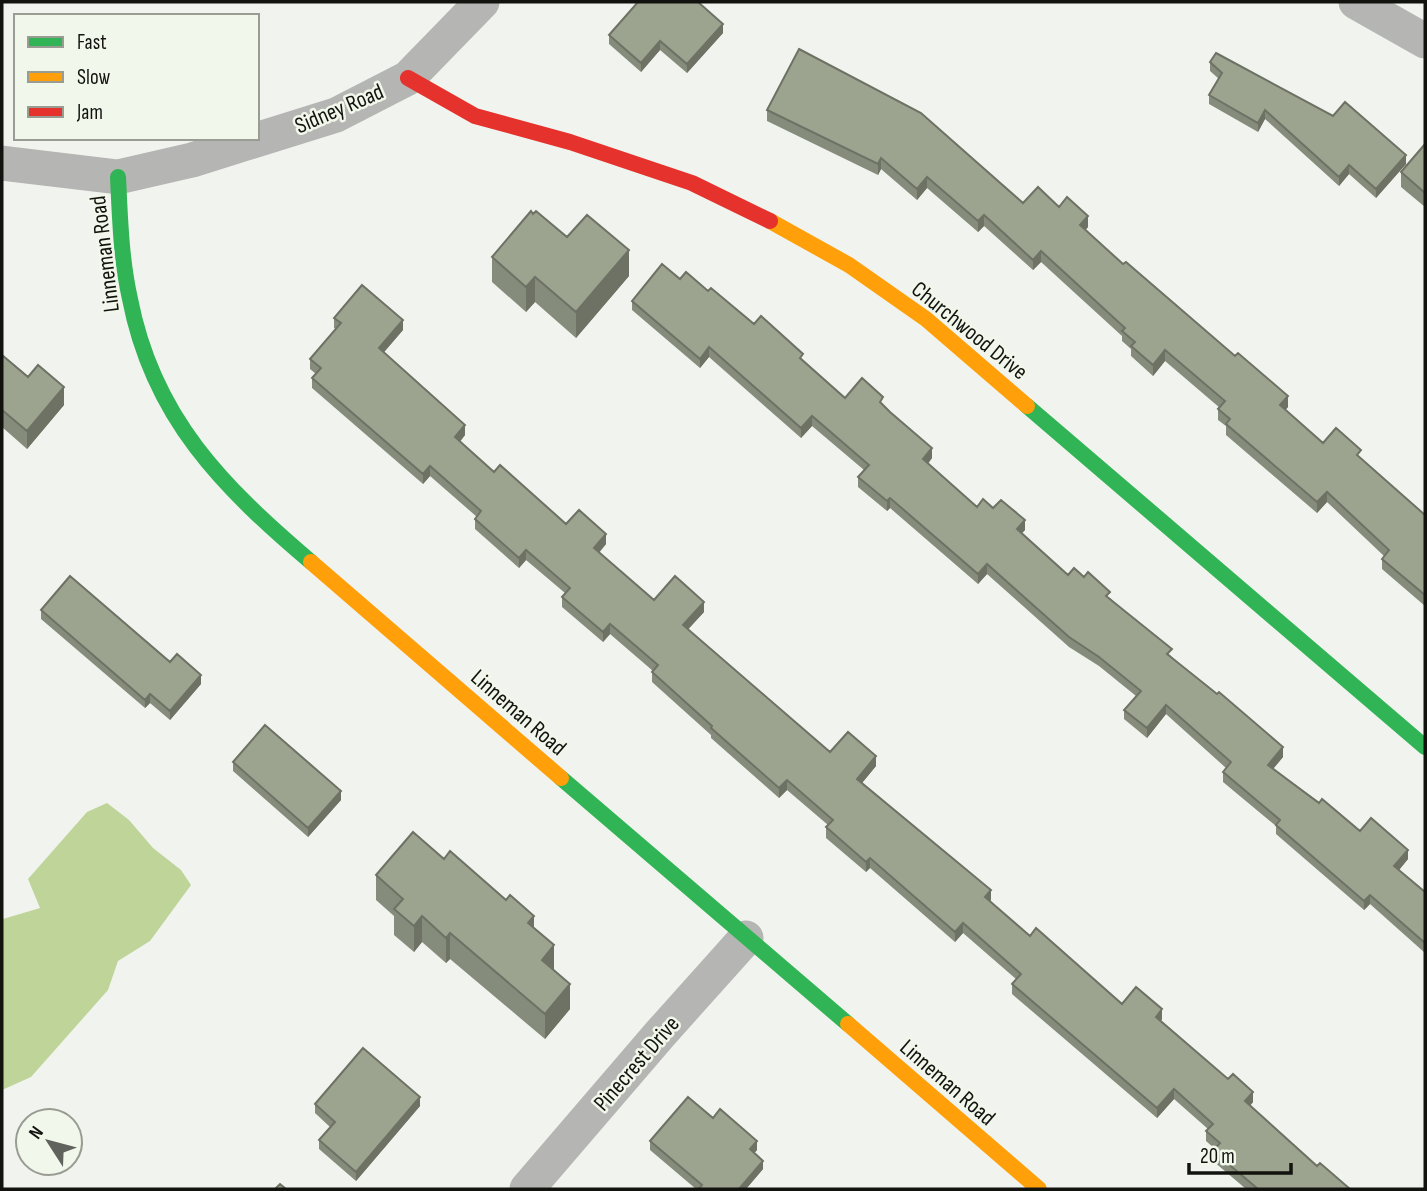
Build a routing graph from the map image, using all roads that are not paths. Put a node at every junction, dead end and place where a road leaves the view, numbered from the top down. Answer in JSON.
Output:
{"nodes":[{"id":1,"x":482,"y":2,"type":"edge"},
{"id":2,"x":1356,"y":2,"type":"edge"},
{"id":3,"x":1425,"y":41,"type":"edge"},
{"id":4,"x":408,"y":78,"type":"junction"},
{"id":5,"x":259,"y":139,"type":"edge"},
{"id":6,"x":256,"y":140,"type":"edge"},
{"id":7,"x":2,"y":163,"type":"edge"},
{"id":8,"x":118,"y":177,"type":"junction"},
{"id":9,"x":1425,"y":747,"type":"edge"},
{"id":10,"x":746,"y":938,"type":"junction"},
{"id":11,"x":527,"y":1189,"type":"edge"},
{"id":12,"x":1039,"y":1189,"type":"edge"}],
"edges":[{"from":1,"to":4,"type":"street","name":"Sidney Road"},
{"from":2,"to":3,"type":"street"},
{"from":4,"to":5,"type":"street","name":"Sidney Road"},
{"from":4,"to":9,"type":"street","name":"Churchwood Drive"},
{"from":6,"to":8,"type":"street","name":"Sidney Road"},
{"from":7,"to":8,"type":"street","name":"Sidney Road"},
{"from":8,"to":10,"type":"street","name":"Linneman Road"},
{"from":10,"to":11,"type":"street","name":"Pinecrest Drive"},
{"from":10,"to":12,"type":"street","name":"Linneman Road"}]}
